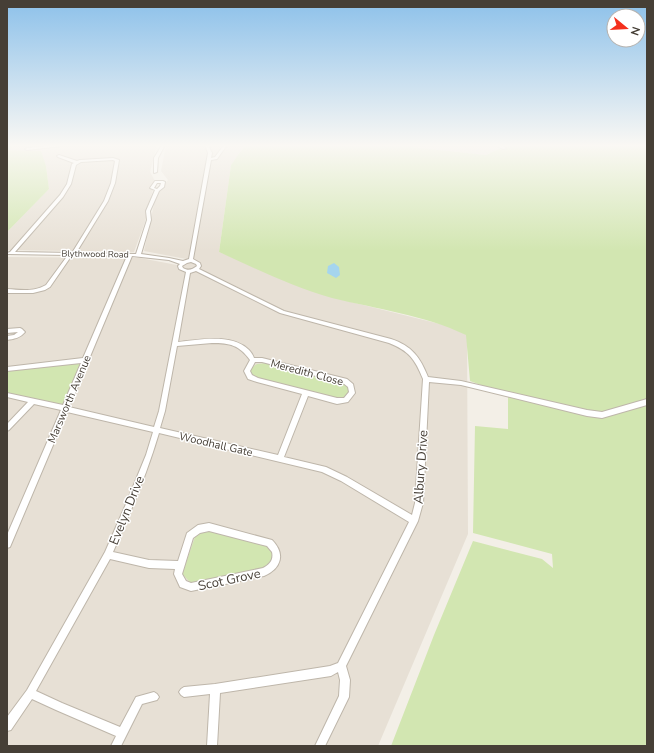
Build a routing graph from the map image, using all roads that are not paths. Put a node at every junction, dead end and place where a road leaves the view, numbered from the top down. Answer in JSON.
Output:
{"nodes":[{"id":1,"x":70,"y":180,"type":"edge"},
{"id":2,"x":113,"y":180,"type":"edge"},
{"id":3,"x":206,"y":180,"type":"edge"},
{"id":4,"x":157,"y":190,"type":"dead end"},
{"id":5,"x":9,"y":253,"type":"edge"},
{"id":6,"x":72,"y":254,"type":"junction"},
{"id":7,"x":130,"y":255,"type":"junction"},
{"id":8,"x":138,"y":255,"type":"junction"},
{"id":9,"x":191,"y":260,"type":"junction"},
{"id":10,"x":183,"y":263,"type":"junction"},
{"id":11,"x":192,"y":270,"type":"junction"},
{"id":12,"x":7,"y":291,"type":"edge"},
{"id":13,"x":7,"y":330,"type":"edge"},
{"id":14,"x":7,"y":338,"type":"edge"},
{"id":15,"x":175,"y":344,"type":"junction"},
{"id":16,"x":86,"y":360,"type":"junction"},
{"id":17,"x":253,"y":360,"type":"junction"},
{"id":18,"x":7,"y":369,"type":"edge"},
{"id":19,"x":426,"y":379,"type":"junction"},
{"id":20,"x":306,"y":393,"type":"junction"},
{"id":21,"x":7,"y":395,"type":"edge"},
{"id":22,"x":33,"y":401,"type":"junction"},
{"id":23,"x":647,"y":402,"type":"edge"},
{"id":24,"x":65,"y":409,"type":"junction"},
{"id":25,"x":7,"y":428,"type":"edge"},
{"id":26,"x":157,"y":430,"type":"junction"},
{"id":27,"x":280,"y":459,"type":"junction"},
{"id":28,"x":414,"y":521,"type":"junction"},
{"id":29,"x":7,"y":544,"type":"edge"},
{"id":30,"x":108,"y":555,"type":"junction"},
{"id":31,"x":180,"y":565,"type":"junction"},
{"id":32,"x":341,"y":666,"type":"junction"},
{"id":33,"x":214,"y":689,"type":"junction"},
{"id":34,"x":30,"y":692,"type":"junction"},
{"id":35,"x":184,"y":692,"type":"dead end"},
{"id":36,"x":154,"y":697,"type":"dead end"},
{"id":37,"x":7,"y":726,"type":"edge"},
{"id":38,"x":122,"y":733,"type":"junction"},
{"id":39,"x":116,"y":746,"type":"edge"},
{"id":40,"x":212,"y":746,"type":"edge"},
{"id":41,"x":320,"y":746,"type":"edge"}],
"edges":[{"from":1,"to":5,"type":"street"},
{"from":2,"to":6,"type":"street"},
{"from":3,"to":9,"type":"street"},
{"from":4,"to":8,"type":"street"},
{"from":5,"to":6,"type":"street","name":"Blythwood Road"},
{"from":6,"to":7,"type":"street","name":"Blythwood Road"},
{"from":6,"to":12,"type":"street"},
{"from":7,"to":8,"type":"street","name":"Blythwood Road"},
{"from":7,"to":16,"type":"street","name":"Marsworth Avenue"},
{"from":8,"to":10,"type":"street","name":"Blythwood Road"},
{"from":9,"to":10,"type":"street"},
{"from":9,"to":11,"type":"street"},
{"from":10,"to":11,"type":"street"},
{"from":11,"to":15,"type":"street","name":"Evelyn Drive"},
{"from":11,"to":19,"type":"street","name":"Albury Drive"},
{"from":13,"to":14,"type":"street"},
{"from":15,"to":17,"type":"street"},
{"from":15,"to":26,"type":"street","name":"Evelyn Drive"},
{"from":16,"to":18,"type":"street"},
{"from":16,"to":24,"type":"street","name":"Marsworth Avenue"},
{"from":17,"to":20,"type":"street","name":"Meredith Close"},
{"from":17,"to":20,"type":"street","name":"Meredith Close"},
{"from":19,"to":23,"type":"street"},
{"from":19,"to":28,"type":"street","name":"Albury Drive"},
{"from":20,"to":27,"type":"street","name":"Meredith Close"},
{"from":21,"to":22,"type":"street","name":"Woodhall Gate"},
{"from":22,"to":24,"type":"street","name":"Woodhall Gate"},
{"from":22,"to":25,"type":"street"},
{"from":24,"to":26,"type":"street","name":"Woodhall Gate"},
{"from":24,"to":29,"type":"street","name":"Marsworth Avenue"},
{"from":26,"to":27,"type":"street","name":"Woodhall Gate"},
{"from":26,"to":30,"type":"street","name":"Evelyn Drive"},
{"from":27,"to":28,"type":"street","name":"Woodhall Gate"},
{"from":28,"to":32,"type":"street","name":"Albury Drive"},
{"from":30,"to":31,"type":"street"},
{"from":30,"to":34,"type":"street","name":"Evelyn Drive"},
{"from":31,"to":31,"type":"street","name":"Scot Grove"},
{"from":32,"to":33,"type":"street"},
{"from":32,"to":41,"type":"street"},
{"from":33,"to":35,"type":"street"},
{"from":33,"to":40,"type":"street"},
{"from":34,"to":37,"type":"street","name":"Evelyn Drive"},
{"from":34,"to":38,"type":"street"},
{"from":36,"to":38,"type":"street"},
{"from":38,"to":39,"type":"street"}]}
